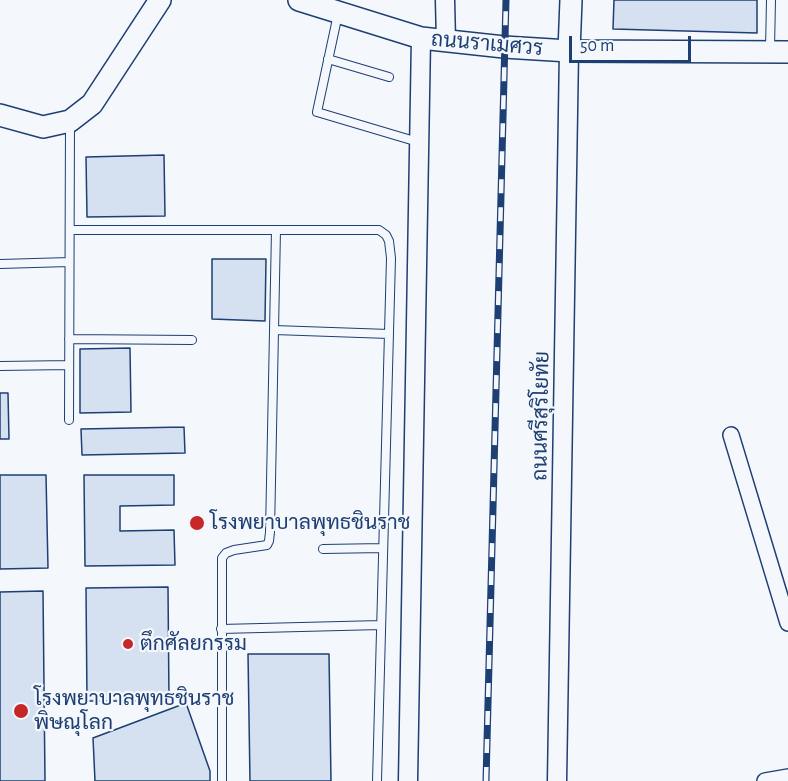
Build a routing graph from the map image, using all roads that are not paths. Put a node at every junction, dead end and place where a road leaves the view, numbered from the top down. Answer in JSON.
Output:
{"nodes":[{"id":1,"x":160,"y":0,"type":"edge"},
{"id":2,"x":299,"y":0,"type":"edge"},
{"id":3,"x":446,"y":0,"type":"edge"},
{"id":4,"x":571,"y":0,"type":"edge"},
{"id":5,"x":771,"y":0,"type":"edge"},
{"id":6,"x":339,"y":12,"type":"junction"},
{"id":7,"x":421,"y":38,"type":"junction"},
{"id":8,"x":446,"y":41,"type":"junction"},
{"id":9,"x":569,"y":51,"type":"junction"},
{"id":10,"x":779,"y":51,"type":"edge"},
{"id":11,"x":328,"y":59,"type":"junction"},
{"id":12,"x":389,"y":77,"type":"dead end"},
{"id":13,"x":0,"y":115,"type":"edge"},
{"id":14,"x":70,"y":121,"type":"junction"},
{"id":15,"x":419,"y":143,"type":"junction"},
{"id":16,"x":70,"y":230,"type":"junction"},
{"id":17,"x":276,"y":230,"type":"junction"},
{"id":18,"x":69,"y":262,"type":"junction"},
{"id":19,"x":0,"y":264,"type":"edge"},
{"id":20,"x":274,"y":330,"type":"junction"},
{"id":21,"x":389,"y":334,"type":"junction"},
{"id":22,"x":69,"y":339,"type":"junction"},
{"id":23,"x":192,"y":340,"type":"dead end"},
{"id":24,"x":69,"y":365,"type":"junction"},
{"id":25,"x":0,"y":366,"type":"edge"},
{"id":26,"x":69,"y":420,"type":"dead end"},
{"id":27,"x":731,"y":435,"type":"dead end"},
{"id":28,"x":383,"y":548,"type":"junction"},
{"id":29,"x":323,"y":549,"type":"dead end"},
{"id":30,"x":788,"y":623,"type":"edge"},
{"id":31,"x":381,"y":625,"type":"junction"},
{"id":32,"x":221,"y":629,"type":"junction"},
{"id":33,"x":788,"y":777,"type":"edge"},
{"id":34,"x":222,"y":781,"type":"edge"},
{"id":35,"x":377,"y":781,"type":"edge"},
{"id":36,"x":408,"y":781,"type":"edge"},
{"id":37,"x":557,"y":781,"type":"edge"},
{"id":38,"x":765,"y":781,"type":"edge"}],
"edges":[{"from":1,"to":14,"type":"main road"},
{"from":2,"to":6,"type":"main road","name":"ถนนราเมศวร"},
{"from":3,"to":8,"type":"street"},
{"from":4,"to":9,"type":"main road"},
{"from":5,"to":10,"type":"lane"},
{"from":6,"to":7,"type":"main road","name":"ถนนราเมศวร"},
{"from":6,"to":11,"type":"lane"},
{"from":7,"to":8,"type":"main road","name":"ถนนราเมศวร"},
{"from":7,"to":15,"type":"street"},
{"from":8,"to":9,"type":"main road","name":"ถนนราเมศวร"},
{"from":9,"to":10,"type":"main road","name":"ถนนราเมศวร"},
{"from":9,"to":37,"type":"street","name":"ถนนศรีสุริโยทัย"},
{"from":11,"to":12,"type":"lane"},
{"from":11,"to":15,"type":"lane"},
{"from":13,"to":14,"type":"main road"},
{"from":14,"to":16,"type":"lane"},
{"from":15,"to":36,"type":"street"},
{"from":16,"to":17,"type":"lane"},
{"from":16,"to":18,"type":"lane"},
{"from":17,"to":20,"type":"lane"},
{"from":17,"to":21,"type":"lane"},
{"from":18,"to":19,"type":"lane"},
{"from":18,"to":22,"type":"lane"},
{"from":20,"to":21,"type":"lane"},
{"from":20,"to":32,"type":"lane"},
{"from":21,"to":28,"type":"lane"},
{"from":22,"to":23,"type":"lane"},
{"from":22,"to":24,"type":"lane"},
{"from":24,"to":25,"type":"lane"},
{"from":24,"to":26,"type":"lane"},
{"from":27,"to":30,"type":"street"},
{"from":28,"to":29,"type":"lane"},
{"from":28,"to":31,"type":"lane"},
{"from":31,"to":32,"type":"lane"},
{"from":31,"to":35,"type":"lane"},
{"from":32,"to":34,"type":"lane"},
{"from":33,"to":38,"type":"street"}]}
